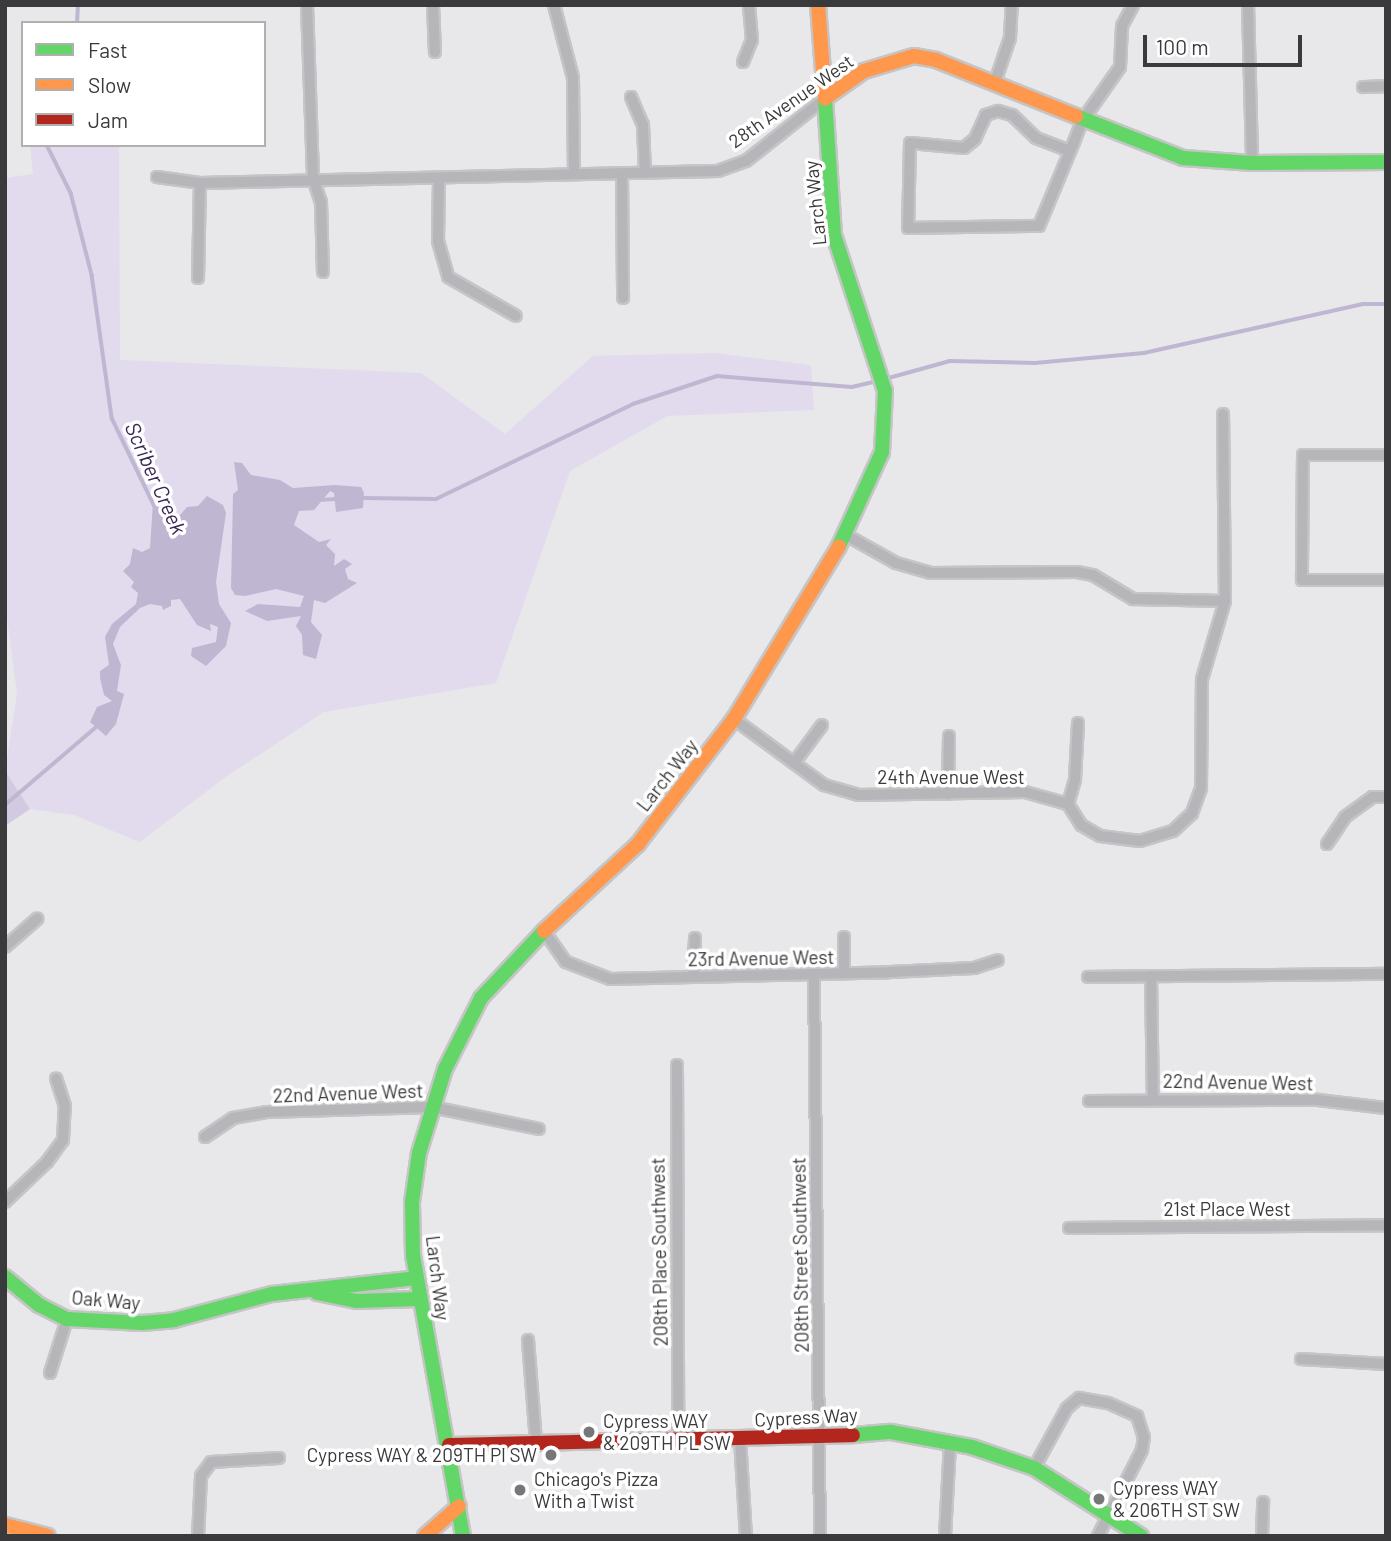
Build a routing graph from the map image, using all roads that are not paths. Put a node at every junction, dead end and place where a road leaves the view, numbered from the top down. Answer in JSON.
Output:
{"nodes":[{"id":1,"x":307,"y":5,"type":"edge"},
{"id":2,"x":433,"y":5,"type":"edge"},
{"id":3,"x":554,"y":5,"type":"edge"},
{"id":4,"x":749,"y":5,"type":"edge"},
{"id":5,"x":818,"y":5,"type":"edge"},
{"id":6,"x":1012,"y":5,"type":"edge"},
{"id":7,"x":1133,"y":5,"type":"edge"},
{"id":8,"x":1248,"y":5,"type":"edge"},
{"id":9,"x":435,"y":52,"type":"dead end"},
{"id":10,"x":743,"y":62,"type":"dead end"},
{"id":11,"x":995,"y":82,"type":"junction"},
{"id":12,"x":1386,"y":86,"type":"edge"},
{"id":13,"x":1363,"y":87,"type":"dead end"},
{"id":14,"x":632,"y":97,"type":"dead end"},
{"id":15,"x":827,"y":97,"type":"junction"},
{"id":16,"x":1082,"y":121,"type":"junction"},
{"id":17,"x":1070,"y":151,"type":"junction"},
{"id":18,"x":1386,"y":162,"type":"edge"},
{"id":19,"x":1252,"y":163,"type":"junction"},
{"id":20,"x":622,"y":173,"type":"junction"},
{"id":21,"x":646,"y":173,"type":"junction"},
{"id":22,"x":573,"y":174,"type":"junction"},
{"id":23,"x":157,"y":177,"type":"dead end"},
{"id":24,"x":313,"y":178,"type":"junction"},
{"id":25,"x":439,"y":178,"type":"junction"},
{"id":26,"x":200,"y":183,"type":"junction"},
{"id":27,"x":323,"y":272,"type":"dead end"},
{"id":28,"x":198,"y":278,"type":"dead end"},
{"id":29,"x":623,"y":298,"type":"dead end"},
{"id":30,"x":516,"y":316,"type":"dead end"},
{"id":31,"x":1223,"y":414,"type":"dead end"},
{"id":32,"x":1386,"y":455,"type":"edge"},
{"id":33,"x":846,"y":535,"type":"junction"},
{"id":34,"x":1386,"y":579,"type":"edge"},
{"id":35,"x":1225,"y":601,"type":"junction"},
{"id":36,"x":734,"y":719,"type":"junction"},
{"id":37,"x":1079,"y":723,"type":"dead end"},
{"id":38,"x":822,"y":725,"type":"dead end"},
{"id":39,"x":949,"y":736,"type":"dead end"},
{"id":40,"x":794,"y":763,"type":"junction"},
{"id":41,"x":948,"y":794,"type":"junction"},
{"id":42,"x":1386,"y":797,"type":"edge"},
{"id":43,"x":1068,"y":804,"type":"junction"},
{"id":44,"x":1327,"y":844,"type":"dead end"},
{"id":45,"x":37,"y":919,"type":"dead end"},
{"id":46,"x":544,"y":931,"type":"junction"},
{"id":47,"x":844,"y":937,"type":"dead end"},
{"id":48,"x":695,"y":938,"type":"dead end"},
{"id":49,"x":5,"y":947,"type":"edge"},
{"id":50,"x":998,"y":960,"type":"dead end"},
{"id":51,"x":844,"y":973,"type":"junction"},
{"id":52,"x":1386,"y":974,"type":"edge"},
{"id":53,"x":814,"y":975,"type":"junction"},
{"id":54,"x":1151,"y":976,"type":"junction"},
{"id":55,"x":693,"y":977,"type":"junction"},
{"id":56,"x":1087,"y":977,"type":"dead end"},
{"id":57,"x":677,"y":1065,"type":"dead end"},
{"id":58,"x":56,"y":1078,"type":"dead end"},
{"id":59,"x":1153,"y":1098,"type":"junction"},
{"id":60,"x":1090,"y":1101,"type":"dead end"},
{"id":61,"x":432,"y":1107,"type":"junction"},
{"id":62,"x":1386,"y":1108,"type":"edge"},
{"id":63,"x":539,"y":1129,"type":"dead end"},
{"id":64,"x":205,"y":1137,"type":"dead end"},
{"id":65,"x":5,"y":1202,"type":"edge"},
{"id":66,"x":1386,"y":1225,"type":"edge"},
{"id":67,"x":1069,"y":1228,"type":"dead end"},
{"id":68,"x":5,"y":1277,"type":"edge"},
{"id":69,"x":415,"y":1278,"type":"junction"},
{"id":70,"x":313,"y":1292,"type":"junction"},
{"id":71,"x":418,"y":1299,"type":"junction"},
{"id":72,"x":68,"y":1319,"type":"junction"},
{"id":73,"x":528,"y":1340,"type":"dead end"},
{"id":74,"x":1301,"y":1359,"type":"dead end"},
{"id":75,"x":1386,"y":1364,"type":"edge"},
{"id":76,"x":50,"y":1373,"type":"dead end"},
{"id":77,"x":819,"y":1438,"type":"junction"},
{"id":78,"x":678,"y":1439,"type":"junction"},
{"id":79,"x":740,"y":1439,"type":"junction"},
{"id":80,"x":536,"y":1442,"type":"junction"},
{"id":81,"x":950,"y":1443,"type":"junction"},
{"id":82,"x":449,"y":1446,"type":"junction"},
{"id":83,"x":279,"y":1458,"type":"dead end"},
{"id":84,"x":1034,"y":1468,"type":"junction"},
{"id":85,"x":1263,"y":1502,"type":"dead end"},
{"id":86,"x":459,"y":1506,"type":"junction"},
{"id":87,"x":1107,"y":1513,"type":"junction"},
{"id":88,"x":5,"y":1525,"type":"edge"},
{"id":89,"x":48,"y":1536,"type":"edge"},
{"id":90,"x":198,"y":1536,"type":"edge"},
{"id":91,"x":425,"y":1536,"type":"edge"},
{"id":92,"x":463,"y":1536,"type":"edge"},
{"id":93,"x":746,"y":1536,"type":"edge"},
{"id":94,"x":820,"y":1536,"type":"edge"},
{"id":95,"x":945,"y":1536,"type":"edge"},
{"id":96,"x":1098,"y":1536,"type":"edge"},
{"id":97,"x":1140,"y":1536,"type":"edge"},
{"id":98,"x":1262,"y":1536,"type":"edge"}],
"edges":[{"from":1,"to":24,"type":"street"},
{"from":2,"to":9,"type":"street"},
{"from":3,"to":22,"type":"street"},
{"from":4,"to":10,"type":"street"},
{"from":5,"to":15,"type":"street","name":"Larch Way"},
{"from":6,"to":11,"type":"street"},
{"from":7,"to":16,"type":"street"},
{"from":8,"to":19,"type":"street"},
{"from":11,"to":15,"type":"street","name":"28th Avenue West"},
{"from":11,"to":16,"type":"street","name":"28th Avenue West"},
{"from":12,"to":13,"type":"street"},
{"from":14,"to":21,"type":"street"},
{"from":15,"to":21,"type":"street","name":"28th Avenue West"},
{"from":15,"to":33,"type":"street","name":"Larch Way"},
{"from":16,"to":17,"type":"street"},
{"from":16,"to":19,"type":"street","name":"28th Avenue West"},
{"from":17,"to":17,"type":"street"},
{"from":18,"to":19,"type":"street","name":"28th Avenue West"},
{"from":20,"to":21,"type":"street","name":"28th Avenue West"},
{"from":20,"to":22,"type":"street","name":"28th Avenue West"},
{"from":20,"to":29,"type":"street"},
{"from":22,"to":25,"type":"street","name":"28th Avenue West"},
{"from":23,"to":26,"type":"street","name":"28th Avenue West"},
{"from":24,"to":25,"type":"street","name":"28th Avenue West"},
{"from":24,"to":26,"type":"street","name":"28th Avenue West"},
{"from":24,"to":27,"type":"street"},
{"from":25,"to":30,"type":"street"},
{"from":26,"to":28,"type":"street"},
{"from":31,"to":35,"type":"street"},
{"from":32,"to":34,"type":"street"},
{"from":33,"to":35,"type":"street"},
{"from":33,"to":36,"type":"street","name":"Larch Way"},
{"from":35,"to":43,"type":"street"},
{"from":36,"to":40,"type":"street","name":"24th Avenue West"},
{"from":36,"to":46,"type":"street","name":"Larch Way"},
{"from":37,"to":43,"type":"street"},
{"from":38,"to":40,"type":"street"},
{"from":39,"to":41,"type":"street"},
{"from":40,"to":41,"type":"street","name":"24th Avenue West"},
{"from":41,"to":43,"type":"street","name":"24th Avenue West"},
{"from":42,"to":44,"type":"street"},
{"from":45,"to":49,"type":"street"},
{"from":46,"to":55,"type":"street","name":"23rd Avenue West"},
{"from":46,"to":61,"type":"street","name":"Larch Way"},
{"from":47,"to":51,"type":"street"},
{"from":48,"to":55,"type":"street"},
{"from":50,"to":51,"type":"street","name":"23rd Avenue West"},
{"from":51,"to":53,"type":"street","name":"23rd Avenue West"},
{"from":52,"to":54,"type":"street"},
{"from":53,"to":55,"type":"street","name":"23rd Avenue West"},
{"from":53,"to":77,"type":"street","name":"208th Street Southwest"},
{"from":54,"to":56,"type":"street"},
{"from":54,"to":59,"type":"street"},
{"from":57,"to":78,"type":"street","name":"208th Place Southwest"},
{"from":58,"to":65,"type":"street"},
{"from":59,"to":60,"type":"street","name":"22nd Avenue West"},
{"from":59,"to":62,"type":"street","name":"22nd Avenue West"},
{"from":61,"to":63,"type":"street","name":"22nd Avenue West"},
{"from":61,"to":64,"type":"street","name":"22nd Avenue West"},
{"from":61,"to":69,"type":"street","name":"Larch Way"},
{"from":66,"to":67,"type":"street","name":"21st Place West"},
{"from":68,"to":72,"type":"street","name":"Oak Way"},
{"from":69,"to":70,"type":"street"},
{"from":69,"to":71,"type":"street","name":"Larch Way"},
{"from":70,"to":71,"type":"street"},
{"from":70,"to":72,"type":"street","name":"Oak Way"},
{"from":71,"to":82,"type":"street","name":"Larch Way"},
{"from":72,"to":76,"type":"street"},
{"from":73,"to":80,"type":"street"},
{"from":74,"to":75,"type":"street"},
{"from":77,"to":79,"type":"street","name":"Cypress Way"},
{"from":77,"to":81,"type":"street","name":"Cypress Way"},
{"from":77,"to":94,"type":"street","name":"208th Street Southwest"},
{"from":78,"to":79,"type":"street","name":"Cypress Way"},
{"from":78,"to":80,"type":"street","name":"Cypress Way"},
{"from":79,"to":93,"type":"street"},
{"from":80,"to":82,"type":"street","name":"Cypress Way"},
{"from":81,"to":84,"type":"street","name":"Cypress Way"},
{"from":81,"to":95,"type":"street"},
{"from":82,"to":86,"type":"street","name":"Larch Way"},
{"from":83,"to":90,"type":"street"},
{"from":84,"to":87,"type":"street","name":"Cypress Way"},
{"from":84,"to":87,"type":"street"},
{"from":85,"to":98,"type":"street"},
{"from":86,"to":91,"type":"street"},
{"from":86,"to":92,"type":"street","name":"Larch Way"},
{"from":87,"to":96,"type":"street"},
{"from":87,"to":97,"type":"street","name":"Cypress Way"},
{"from":88,"to":89,"type":"street"}]}
